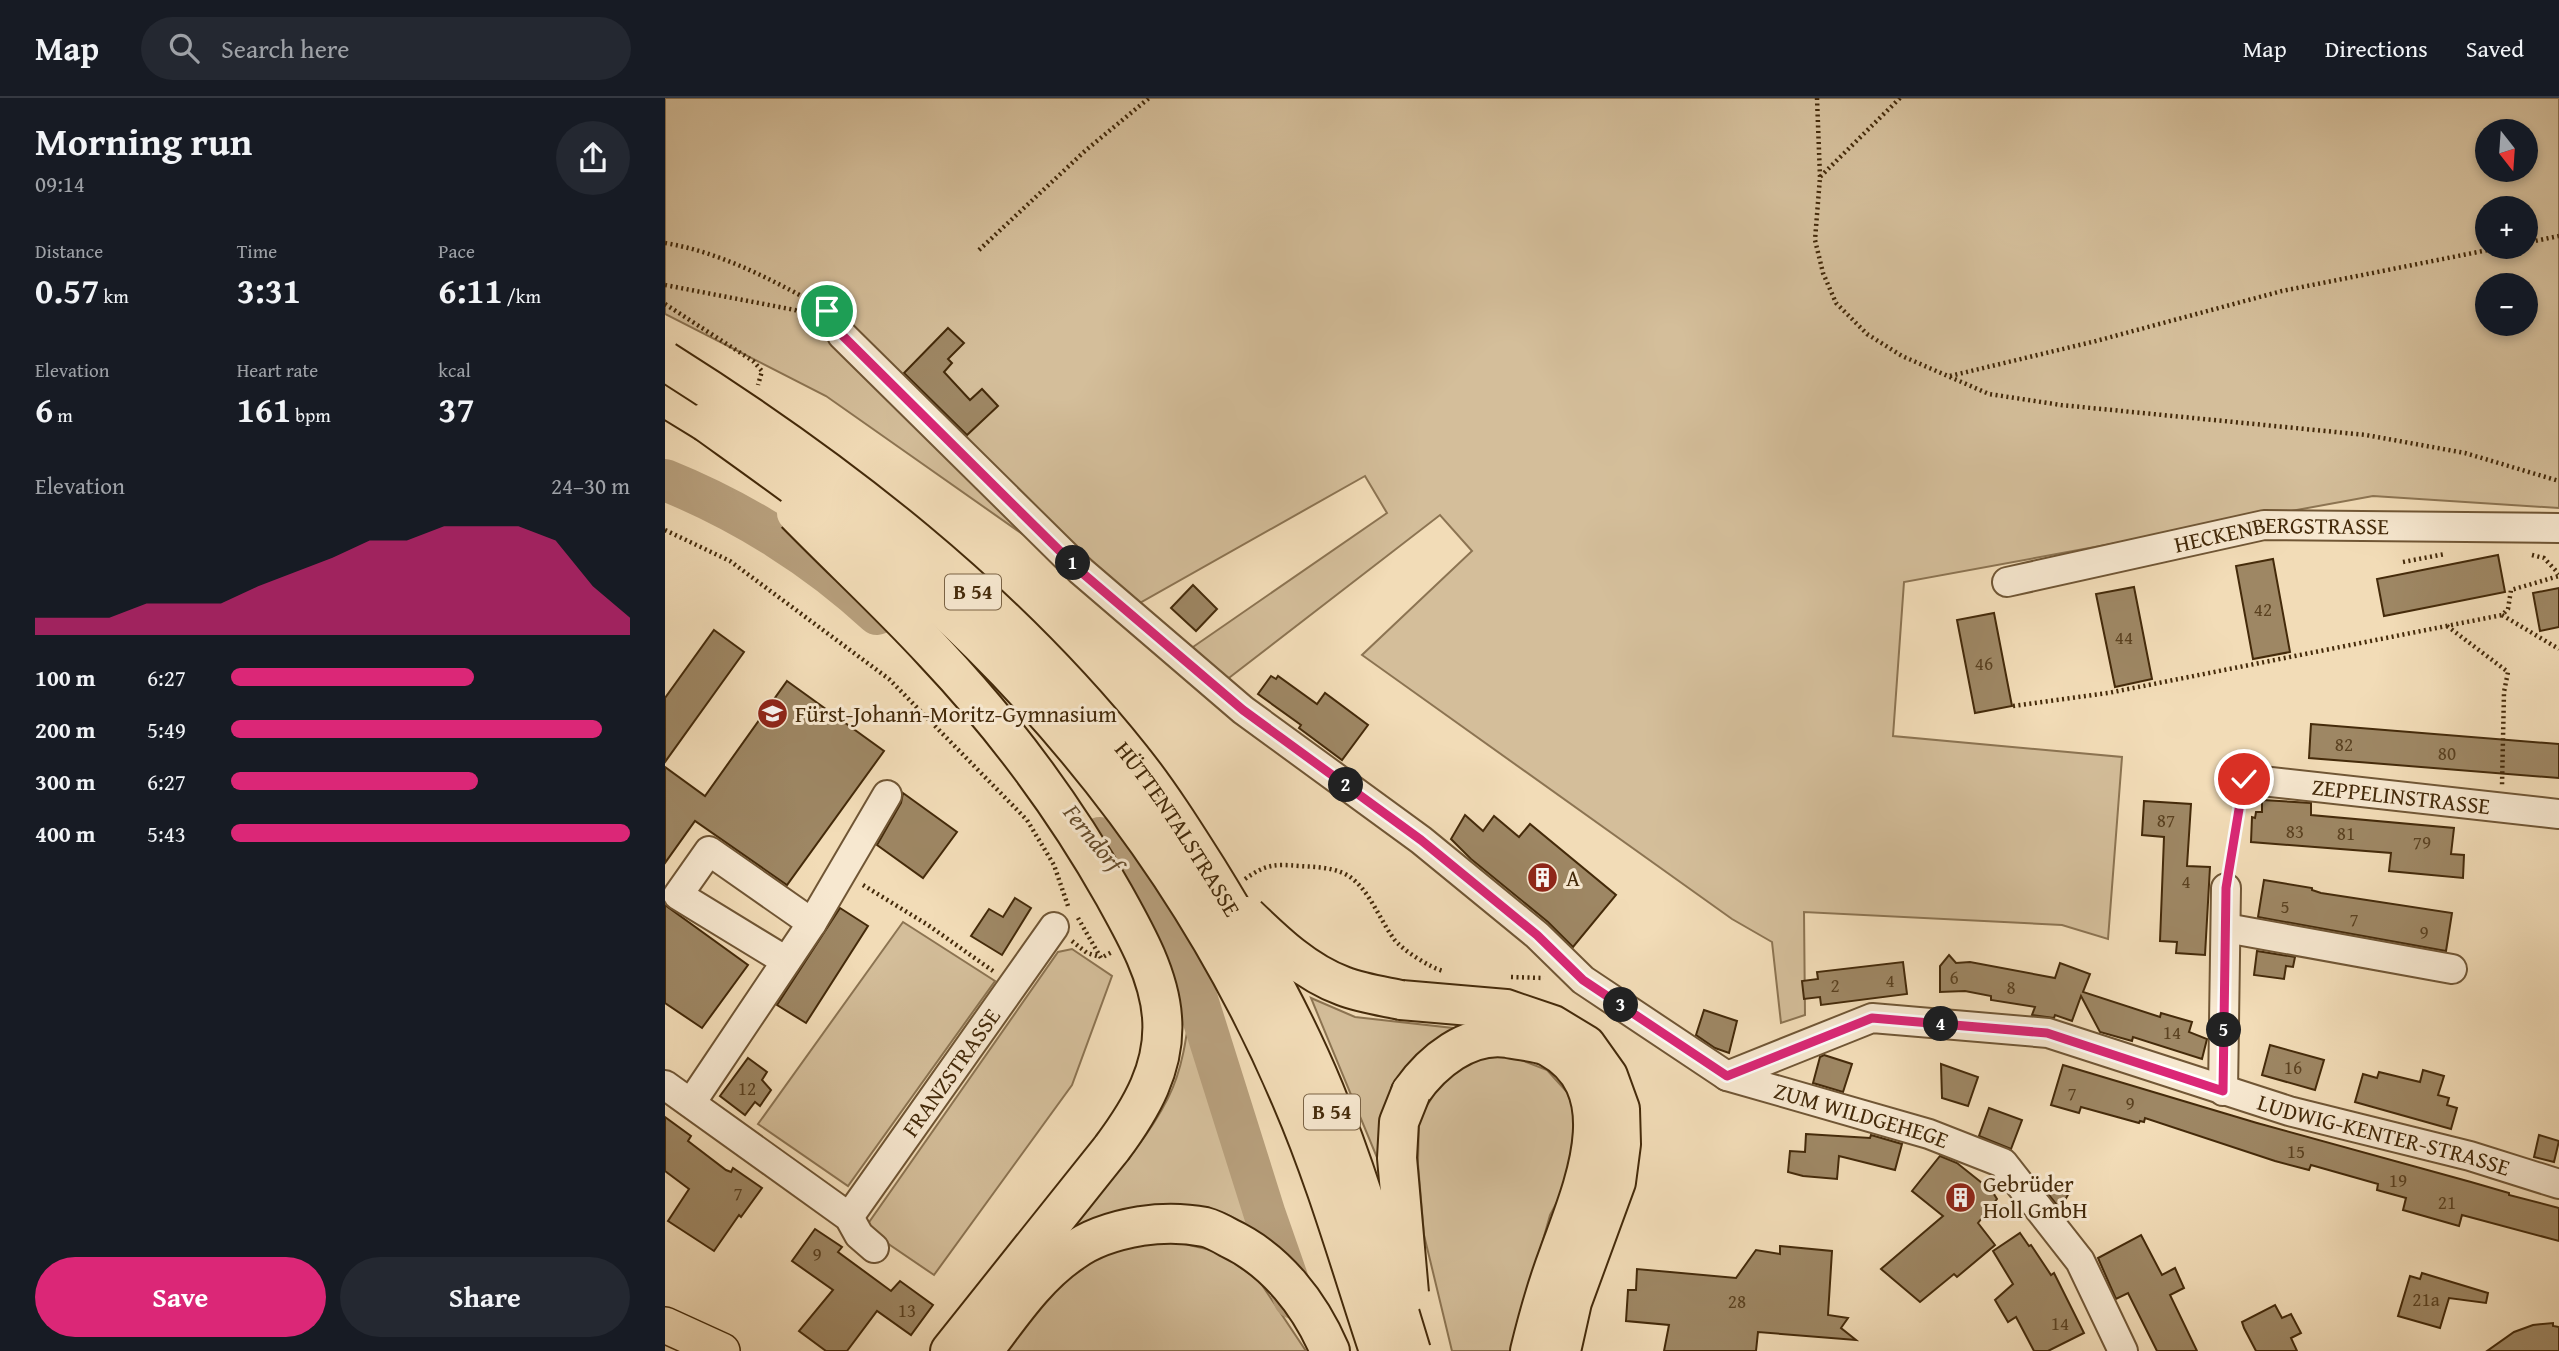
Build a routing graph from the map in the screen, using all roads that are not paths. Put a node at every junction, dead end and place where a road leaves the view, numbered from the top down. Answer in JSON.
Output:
{"nodes":[{"id":1,"x":842,"y":335,"type":"road end"},
{"id":2,"x":665,"y":361,"type":"edge"},
{"id":3,"x":665,"y":397,"type":"edge"},
{"id":4,"x":706,"y":422,"type":"junction"},
{"id":5,"x":2559,"y":528,"type":"edge"},
{"id":6,"x":2007,"y":582,"type":"dead end"},
{"id":7,"x":2244,"y":779,"type":"road end"},
{"id":8,"x":887,"y":795,"type":"dead end"},
{"id":9,"x":2559,"y":814,"type":"edge"},
{"id":10,"x":1231,"y":884,"type":"junction"},
{"id":11,"x":2226,"y":888,"type":"road end"},
{"id":12,"x":1067,"y":917,"type":"road end"},
{"id":13,"x":812,"y":922,"type":"junction"},
{"id":14,"x":2226,"y":928,"type":"junction"},
{"id":15,"x":786,"y":961,"type":"junction"},
{"id":16,"x":2452,"y":969,"type":"dead end"},
{"id":17,"x":1727,"y":1076,"type":"junction"},
{"id":18,"x":665,"y":1085,"type":"edge"},
{"id":19,"x":2223,"y":1091,"type":"junction"},
{"id":20,"x":691,"y":1104,"type":"junction"},
{"id":21,"x":2559,"y":1184,"type":"edge"},
{"id":22,"x":849,"y":1217,"type":"junction"},
{"id":23,"x":874,"y":1248,"type":"dead end"},
{"id":24,"x":665,"y":1325,"type":"edge"},
{"id":25,"x":722,"y":1351,"type":"edge"},
{"id":26,"x":950,"y":1351,"type":"edge"},
{"id":27,"x":983,"y":1351,"type":"edge"},
{"id":28,"x":1329,"y":1351,"type":"edge"},
{"id":29,"x":1379,"y":1351,"type":"edge"},
{"id":30,"x":1413,"y":1351,"type":"edge"},
{"id":31,"x":1529,"y":1351,"type":"edge"},
{"id":32,"x":1561,"y":1351,"type":"edge"},
{"id":33,"x":2123,"y":1351,"type":"edge"}],
"edges":[{"from":1,"to":17,"type":"street","name":"ZUM WILDGEHEGE"},
{"from":2,"to":10,"type":"highway","name":"HÜTTENTALSTRASSE","number":"B 54","bridge":true},
{"from":3,"to":4,"type":"highway","name":"HÜTTENTALSTRASSE","number":"B 54"},
{"from":4,"to":26,"type":"highway","bridge":true},
{"from":4,"to":29,"type":"highway","name":"HÜTTENTALSTRASSE","number":"B 54","bridge":true},
{"from":5,"to":6,"type":"street","name":"HECKENBERGSTRASSE"},
{"from":7,"to":9,"type":"street","name":"ZEPPELINSTRASSE"},
{"from":8,"to":13,"type":"street"},
{"from":10,"to":30,"type":"highway","name":"HÜTTENTALSTRASSE","number":"B 54","bridge":true},
{"from":10,"to":32,"type":"highway","bridge":true},
{"from":11,"to":14,"type":"street"},
{"from":12,"to":22,"type":"street","name":"FRANZSTRASSE"},
{"from":13,"to":15,"type":"street"},
{"from":13,"to":15,"type":"street"},
{"from":14,"to":16,"type":"street"},
{"from":14,"to":19,"type":"street"},
{"from":15,"to":20,"type":"street"},
{"from":17,"to":19,"type":"street","name":"LUDWIG-KENTER-STRASSE"},
{"from":17,"to":33,"type":"street","name":"ZUM WILDGEHEGE"},
{"from":18,"to":20,"type":"street"},
{"from":19,"to":21,"type":"street","name":"LUDWIG-KENTER-STRASSE"},
{"from":20,"to":22,"type":"street"},
{"from":22,"to":23,"type":"street"},
{"from":24,"to":25,"type":"main road"},
{"from":27,"to":28,"type":"highway"},
{"from":30,"to":31,"type":"highway","bridge":true}]}
